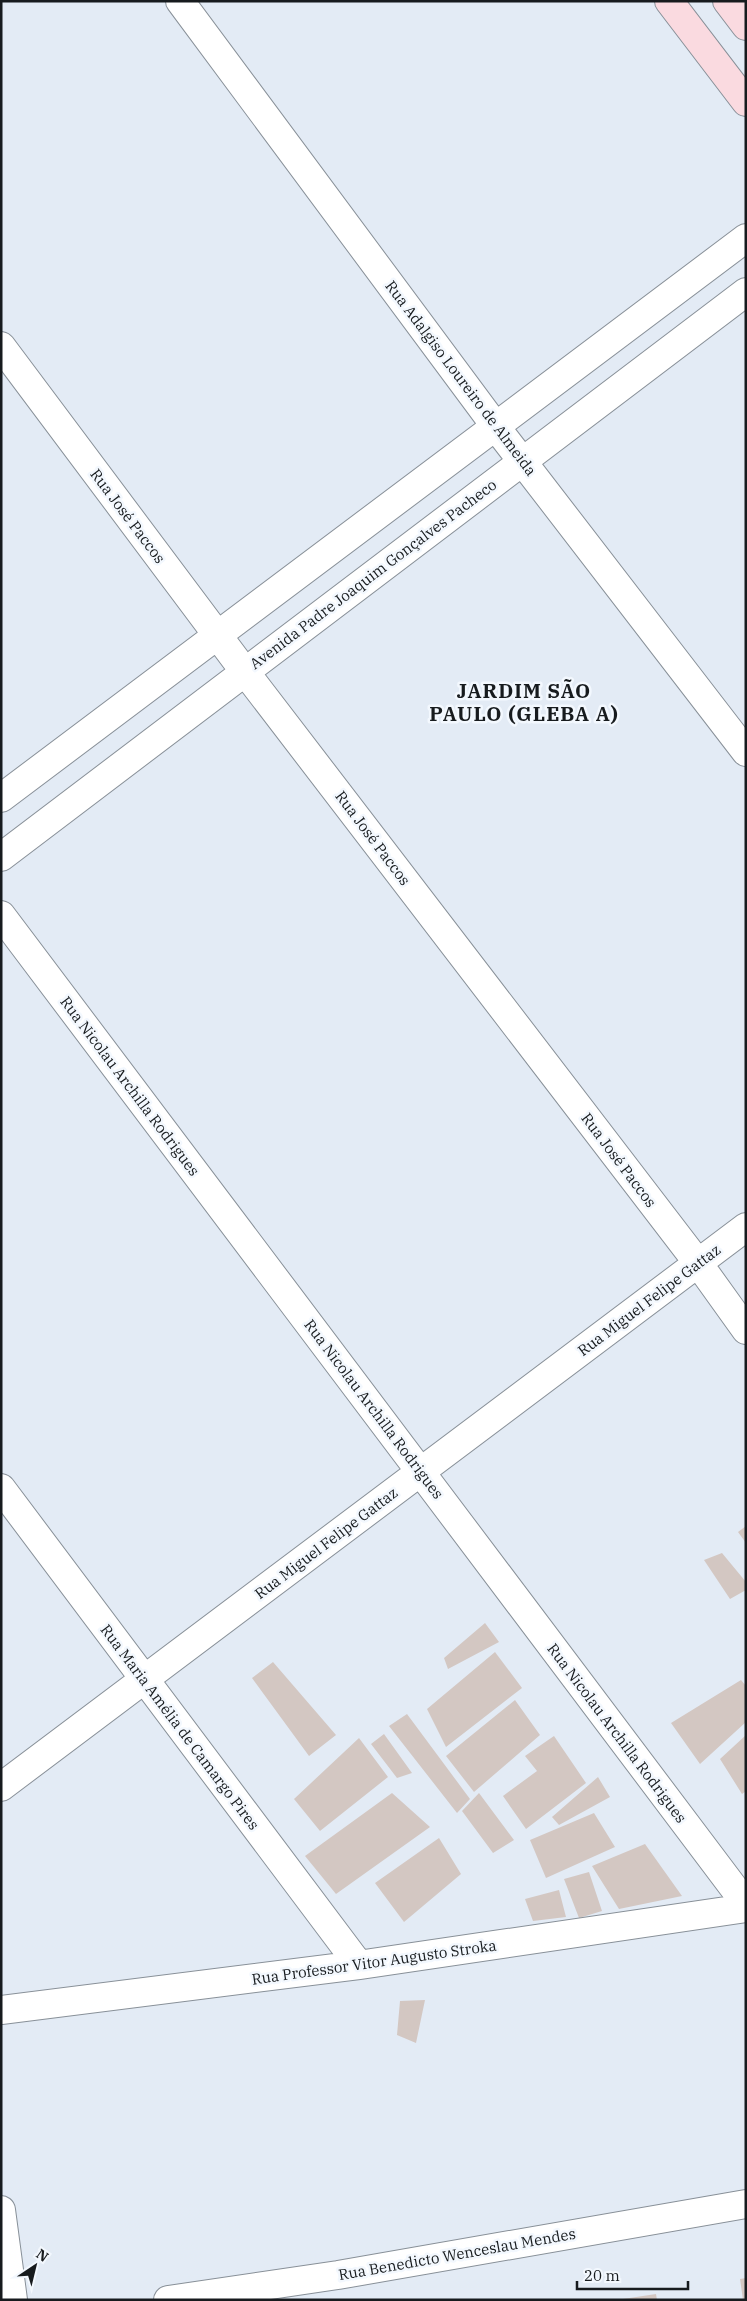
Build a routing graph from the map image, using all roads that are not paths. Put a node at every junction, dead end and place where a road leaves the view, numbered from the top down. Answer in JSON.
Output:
{"nodes":[{"id":1,"x":180,"y":1,"type":"edge"},
{"id":2,"x":669,"y":1,"type":"edge"},
{"id":3,"x":727,"y":1,"type":"edge"},
{"id":4,"x":746,"y":26,"type":"edge"},
{"id":5,"x":746,"y":102,"type":"edge"},
{"id":6,"x":746,"y":238,"type":"edge"},
{"id":7,"x":746,"y":292,"type":"edge"},
{"id":8,"x":1,"y":346,"type":"edge"},
{"id":9,"x":496,"y":426,"type":"junction"},
{"id":10,"x":522,"y":461,"type":"junction"},
{"id":11,"x":217,"y":635,"type":"junction"},
{"id":12,"x":245,"y":672,"type":"junction"},
{"id":13,"x":746,"y":752,"type":"edge"},
{"id":14,"x":1,"y":798,"type":"edge"},
{"id":15,"x":1,"y":857,"type":"edge"},
{"id":16,"x":1,"y":915,"type":"edge"},
{"id":17,"x":746,"y":1227,"type":"edge"},
{"id":18,"x":698,"y":1263,"type":"junction"},
{"id":19,"x":746,"y":1330,"type":"edge"},
{"id":20,"x":421,"y":1472,"type":"junction"},
{"id":21,"x":1,"y":1488,"type":"edge"},
{"id":22,"x":145,"y":1679,"type":"junction"},
{"id":23,"x":1,"y":1787,"type":"edge"},
{"id":24,"x":746,"y":1904,"type":"edge"},
{"id":25,"x":746,"y":1908,"type":"edge"},
{"id":26,"x":359,"y":1965,"type":"junction"},
{"id":27,"x":1,"y":2010,"type":"edge"},
{"id":28,"x":746,"y":2204,"type":"edge"},
{"id":29,"x":1,"y":2210,"type":"edge"},
{"id":30,"x":13,"y":2300,"type":"edge"},
{"id":31,"x":168,"y":2300,"type":"edge"}],
"edges":[{"from":1,"to":9,"type":"street","name":"Rua Adalgiso Loureiro de Almeida"},
{"from":2,"to":5,"type":"street"},
{"from":3,"to":4,"type":"street"},
{"from":6,"to":9,"type":"street"},
{"from":7,"to":10,"type":"street","name":"Avenida Padre Joaquim Gonçalves Pacheco"},
{"from":8,"to":11,"type":"street","name":"Rua José Paccos"},
{"from":9,"to":10,"type":"street","name":"Rua Adalgiso Loureiro de Almeida"},
{"from":9,"to":11,"type":"street"},
{"from":10,"to":12,"type":"street","name":"Avenida Padre Joaquim Gonçalves Pacheco"},
{"from":10,"to":13,"type":"street","name":"Rua Adalgiso Loureiro de Almeida"},
{"from":11,"to":12,"type":"street","name":"Rua José Paccos"},
{"from":11,"to":14,"type":"street"},
{"from":12,"to":15,"type":"street","name":"Avenida Padre Joaquim Gonçalves Pacheco"},
{"from":12,"to":18,"type":"street","name":"Rua José Paccos"},
{"from":16,"to":20,"type":"street","name":"Rua Nicolau Archilla Rodrigues"},
{"from":17,"to":18,"type":"street","name":"Rua Miguel Felipe Gattaz"},
{"from":18,"to":19,"type":"street","name":"Rua José Paccos"},
{"from":18,"to":20,"type":"street","name":"Rua Miguel Felipe Gattaz"},
{"from":20,"to":22,"type":"street","name":"Rua Miguel Felipe Gattaz"},
{"from":20,"to":24,"type":"street","name":"Rua Nicolau Archilla Rodrigues"},
{"from":21,"to":22,"type":"street","name":"Rua Maria Amélia de Camargo Pires"},
{"from":22,"to":23,"type":"street","name":"Rua Miguel Felipe Gattaz"},
{"from":22,"to":26,"type":"street","name":"Rua Maria Amélia de Camargo Pires"},
{"from":25,"to":26,"type":"street","name":"Rua Professor Vitor Augusto Stroka"},
{"from":26,"to":27,"type":"street","name":"Rua Professor Vitor Augusto Stroka"},
{"from":28,"to":31,"type":"street","name":"Rua Benedicto Wenceslau Mendes"},
{"from":29,"to":30,"type":"street"}]}
